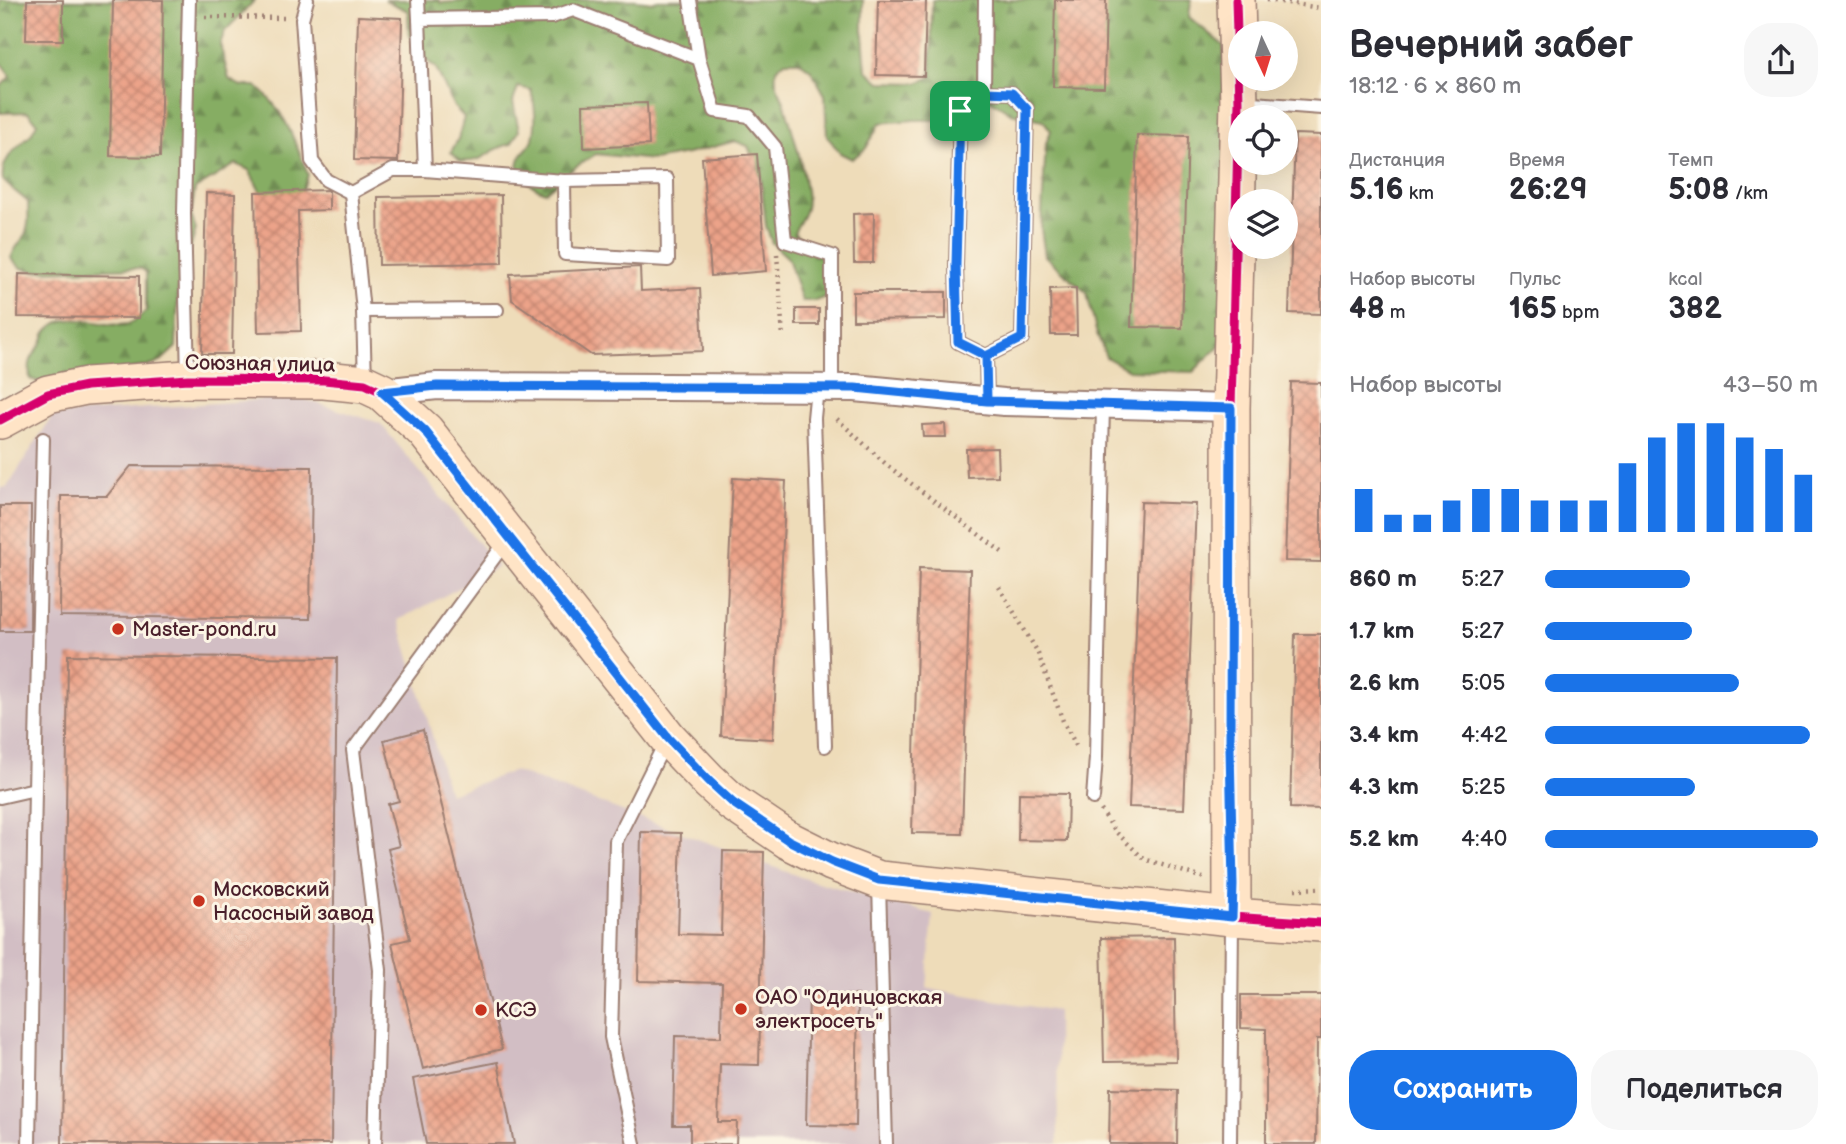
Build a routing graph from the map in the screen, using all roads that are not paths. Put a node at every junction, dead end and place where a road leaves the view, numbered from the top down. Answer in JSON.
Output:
{"nodes":[{"id":1,"x":190,"y":0,"type":"edge"},
{"id":2,"x":307,"y":0,"type":"edge"},
{"id":3,"x":418,"y":0,"type":"edge"},
{"id":4,"x":690,"y":0,"type":"edge"},
{"id":5,"x":985,"y":0,"type":"edge"},
{"id":6,"x":1236,"y":0,"type":"edge"},
{"id":7,"x":573,"y":5,"type":"edge"},
{"id":8,"x":419,"y":19,"type":"junction"},
{"id":9,"x":699,"y":59,"type":"junction"},
{"id":10,"x":984,"y":92,"type":"junction"},
{"id":11,"x":1239,"y":102,"type":"junction"},
{"id":12,"x":1321,"y":108,"type":"edge"},
{"id":13,"x":425,"y":170,"type":"junction"},
{"id":14,"x":564,"y":181,"type":"junction"},
{"id":15,"x":351,"y":192,"type":"junction"},
{"id":16,"x":497,"y":310,"type":"dead end"},
{"id":17,"x":363,"y":311,"type":"junction"},
{"id":18,"x":986,"y":356,"type":"junction"},
{"id":19,"x":188,"y":379,"type":"junction"},
{"id":20,"x":374,"y":388,"type":"junction"},
{"id":21,"x":824,"y":388,"type":"junction"},
{"id":22,"x":987,"y":401,"type":"junction"},
{"id":23,"x":1103,"y":404,"type":"junction"},
{"id":24,"x":1231,"y":408,"type":"junction"},
{"id":25,"x":0,"y":420,"type":"edge"},
{"id":26,"x":43,"y":439,"type":"dead end"},
{"id":27,"x":509,"y":537,"type":"junction"},
{"id":28,"x":668,"y":738,"type":"junction"},
{"id":29,"x":825,"y":746,"type":"dead end"},
{"id":30,"x":35,"y":789,"type":"junction"},
{"id":31,"x":0,"y":797,"type":"edge"},
{"id":32,"x":1093,"y":798,"type":"road end"},
{"id":33,"x":879,"y":880,"type":"junction"},
{"id":34,"x":1232,"y":917,"type":"junction"},
{"id":35,"x":1321,"y":923,"type":"edge"},
{"id":36,"x":29,"y":1144,"type":"edge"},
{"id":37,"x":375,"y":1144,"type":"edge"},
{"id":38,"x":634,"y":1144,"type":"edge"},
{"id":39,"x":886,"y":1144,"type":"edge"},
{"id":40,"x":1230,"y":1144,"type":"edge"}],
"edges":[{"from":1,"to":19,"type":"lane"},
{"from":2,"to":15,"type":"lane"},
{"from":3,"to":8,"type":"lane"},
{"from":4,"to":9,"type":"lane"},
{"from":5,"to":10,"type":"lane"},
{"from":6,"to":11,"type":"street"},
{"from":7,"to":8,"type":"lane"},
{"from":7,"to":9,"type":"lane"},
{"from":8,"to":13,"type":"lane"},
{"from":9,"to":21,"type":"lane"},
{"from":10,"to":18,"type":"lane"},
{"from":10,"to":18,"type":"lane"},
{"from":11,"to":12,"type":"lane"},
{"from":11,"to":24,"type":"street"},
{"from":13,"to":14,"type":"lane"},
{"from":13,"to":15,"type":"lane"},
{"from":14,"to":14,"type":"lane"},
{"from":15,"to":17,"type":"lane"},
{"from":16,"to":17,"type":"lane"},
{"from":17,"to":20,"type":"lane"},
{"from":18,"to":22,"type":"lane"},
{"from":19,"to":20,"type":"street","name":"Союзная улица"},
{"from":19,"to":25,"type":"street","name":"Союзная улица"},
{"from":20,"to":21,"type":"street"},
{"from":20,"to":27,"type":"street"},
{"from":21,"to":22,"type":"street"},
{"from":21,"to":29,"type":"lane"},
{"from":22,"to":23,"type":"street"},
{"from":23,"to":24,"type":"street"},
{"from":23,"to":32,"type":"lane"},
{"from":24,"to":34,"type":"street"},
{"from":26,"to":30,"type":"lane"},
{"from":27,"to":28,"type":"street"},
{"from":27,"to":37,"type":"lane"},
{"from":28,"to":33,"type":"street"},
{"from":28,"to":38,"type":"lane"},
{"from":30,"to":31,"type":"lane"},
{"from":30,"to":36,"type":"lane"},
{"from":33,"to":34,"type":"street"},
{"from":33,"to":39,"type":"lane"},
{"from":34,"to":35,"type":"street"},
{"from":34,"to":40,"type":"lane"}]}
